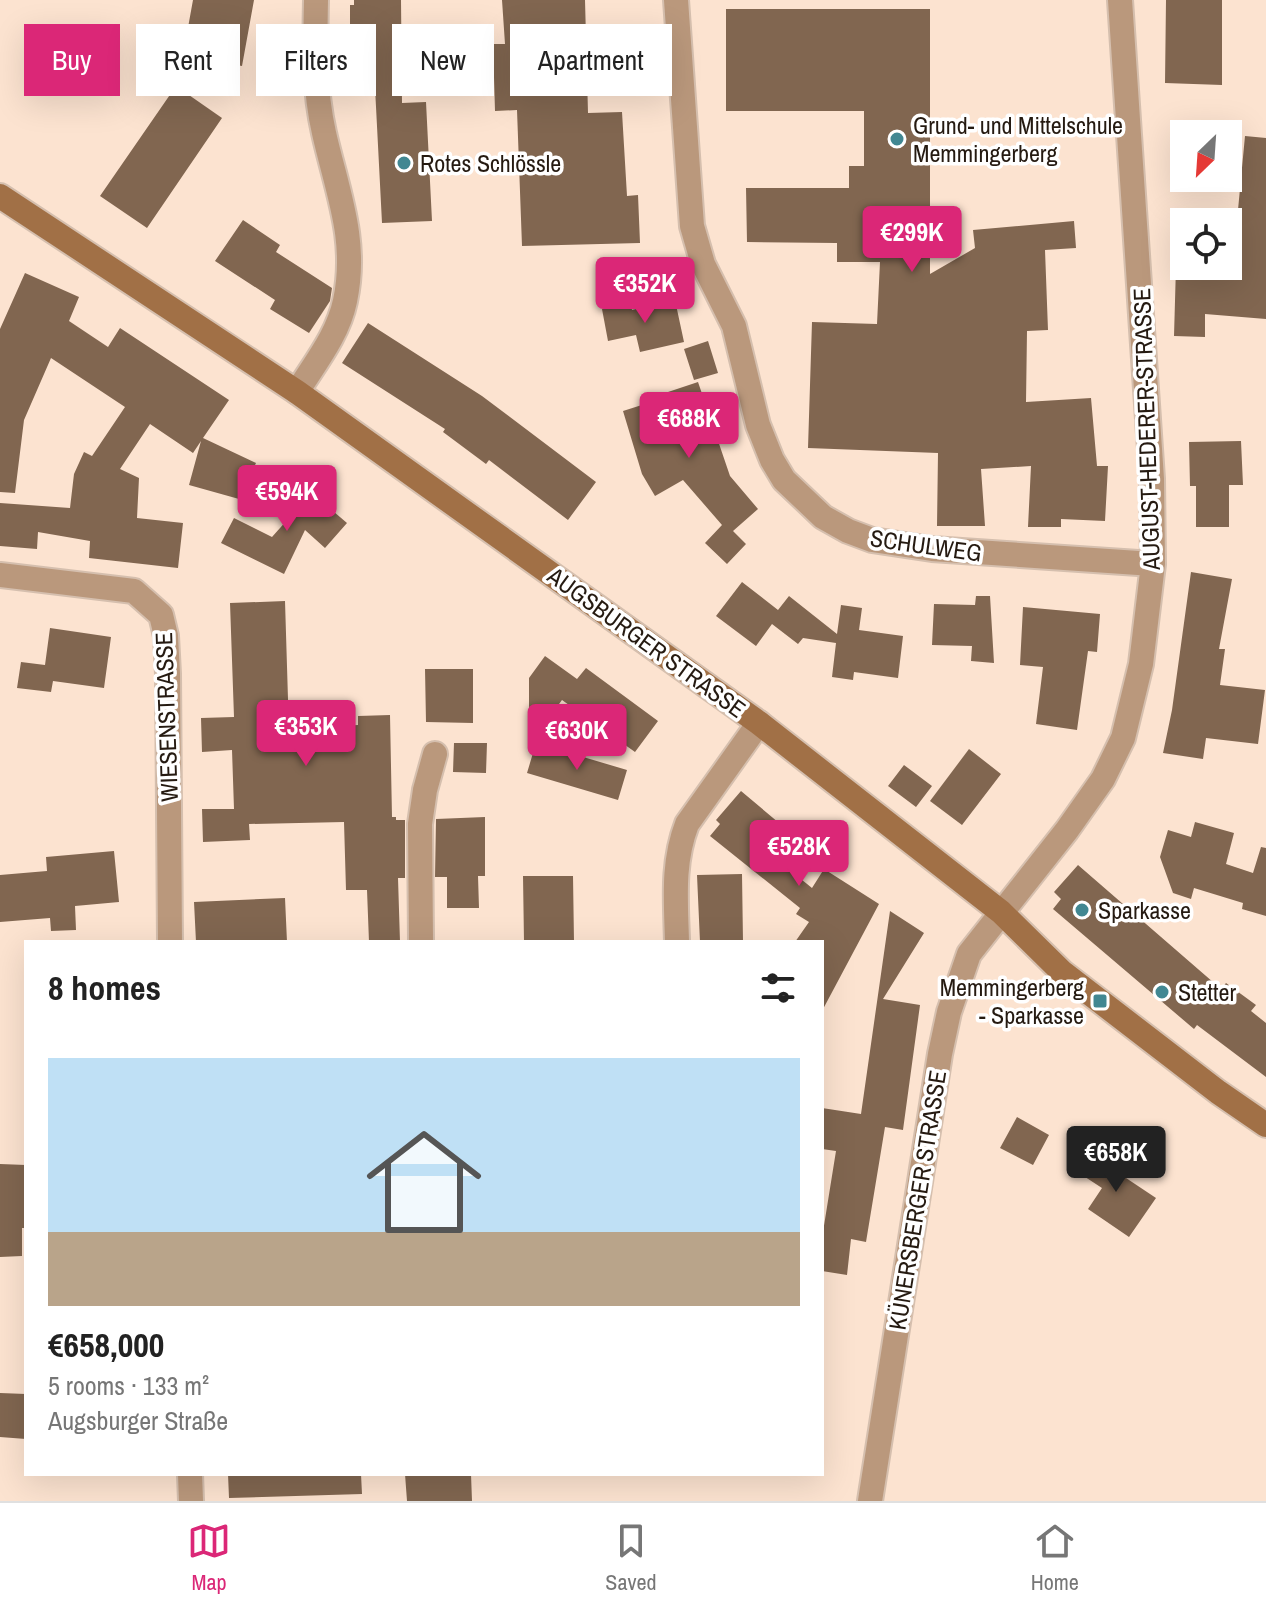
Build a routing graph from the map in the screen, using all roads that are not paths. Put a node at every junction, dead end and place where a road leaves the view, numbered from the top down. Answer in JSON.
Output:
{"nodes":[{"id":1,"x":316,"y":0,"type":"edge"},
{"id":2,"x":676,"y":0,"type":"edge"},
{"id":3,"x":1120,"y":0,"type":"edge"},
{"id":4,"x":0,"y":196,"type":"edge"},
{"id":5,"x":297,"y":392,"type":"junction"},
{"id":6,"x":1153,"y":564,"type":"junction"},
{"id":7,"x":0,"y":575,"type":"edge"},
{"id":8,"x":759,"y":723,"type":"junction"},
{"id":9,"x":435,"y":754,"type":"dead end"},
{"id":10,"x":1001,"y":912,"type":"junction"},
{"id":11,"x":170,"y":940,"type":"edge"},
{"id":12,"x":421,"y":940,"type":"edge"},
{"id":13,"x":677,"y":940,"type":"edge"},
{"id":14,"x":1266,"y":1125,"type":"edge"},
{"id":15,"x":190,"y":1476,"type":"edge"},
{"id":16,"x":191,"y":1501,"type":"edge"},
{"id":17,"x":870,"y":1501,"type":"edge"}],
"edges":[{"from":1,"to":5,"type":"street"},
{"from":2,"to":6,"type":"street","name":"SCHULWEG"},
{"from":3,"to":6,"type":"street","name":"AUGUST-HEDERER-STRASSE"},
{"from":4,"to":5,"type":"street","name":"AUGSBURGER STRASSE"},
{"from":5,"to":8,"type":"street","name":"AUGSBURGER STRASSE"},
{"from":6,"to":10,"type":"street","name":"AUGUST-HEDERER-STRASSE"},
{"from":7,"to":11,"type":"street","name":"WIESENSTRASSE"},
{"from":8,"to":10,"type":"street","name":"AUGSBURGER STRASSE"},
{"from":8,"to":13,"type":"street"},
{"from":9,"to":12,"type":"street"},
{"from":10,"to":14,"type":"street","name":"AUGSBURGER STRASSE"},
{"from":10,"to":17,"type":"street","name":"KÜNERSBERGER STRASSE"},
{"from":15,"to":16,"type":"street"}]}
